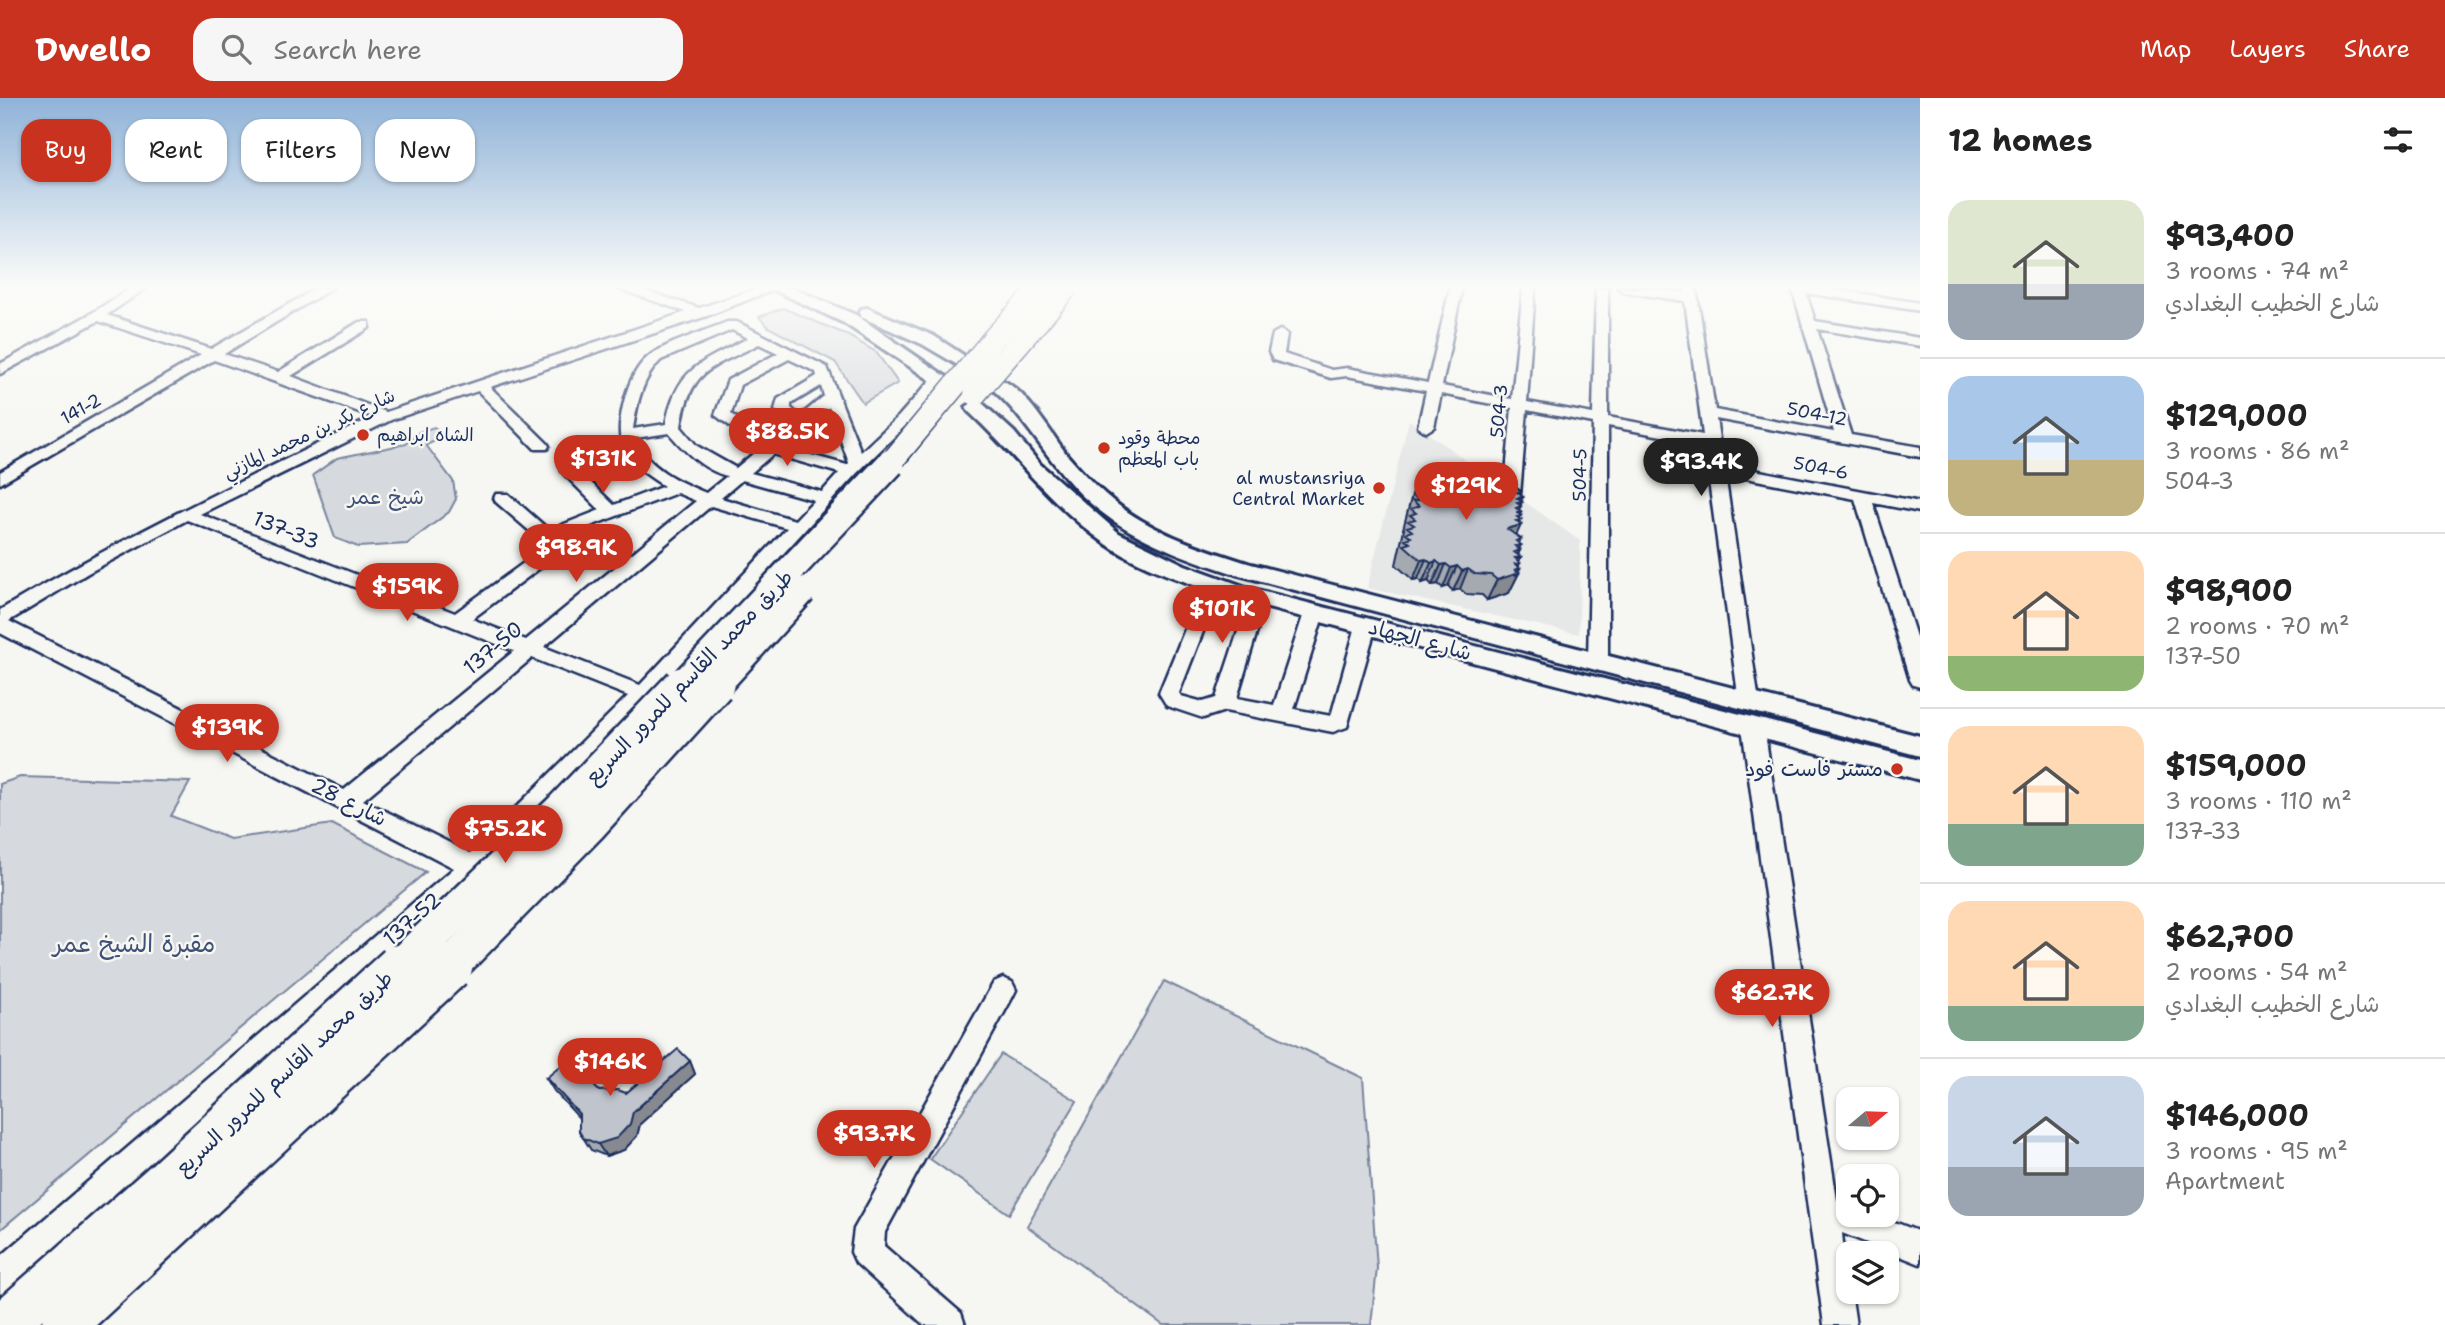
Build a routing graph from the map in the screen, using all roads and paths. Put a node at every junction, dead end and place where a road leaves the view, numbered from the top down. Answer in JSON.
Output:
{"nodes":[{"id":1,"x":43,"y":345,"type":"edge"},
{"id":2,"x":186,"y":345,"type":"edge"},
{"id":3,"x":217,"y":345,"type":"edge"},
{"id":4,"x":219,"y":345,"type":"edge"},
{"id":5,"x":331,"y":345,"type":"edge"},
{"id":6,"x":648,"y":345,"type":"edge"},
{"id":7,"x":684,"y":345,"type":"edge"},
{"id":8,"x":746,"y":345,"type":"edge"},
{"id":9,"x":774,"y":345,"type":"edge"},
{"id":10,"x":891,"y":345,"type":"edge"},
{"id":11,"x":933,"y":345,"type":"edge"},
{"id":12,"x":988,"y":345,"type":"edge"},
{"id":13,"x":1016,"y":345,"type":"edge"},
{"id":14,"x":1278,"y":345,"type":"edge"},
{"id":15,"x":1444,"y":345,"type":"edge"},
{"id":16,"x":1524,"y":345,"type":"edge"},
{"id":17,"x":1601,"y":345,"type":"edge"},
{"id":18,"x":1698,"y":345,"type":"edge"},
{"id":19,"x":1816,"y":345,"type":"edge"},
{"id":20,"x":206,"y":352,"type":"junction"},
{"id":21,"x":789,"y":353,"type":"junction"},
{"id":22,"x":633,"y":354,"type":"junction"},
{"id":23,"x":962,"y":360,"type":"dead end"},
{"id":24,"x":0,"y":369,"type":"edge"},
{"id":25,"x":280,"y":377,"type":"junction"},
{"id":26,"x":825,"y":377,"type":"junction"},
{"id":27,"x":942,"y":380,"type":"joint"},
{"id":28,"x":996,"y":383,"type":"dead end"},
{"id":29,"x":480,"y":385,"type":"junction"},
{"id":30,"x":1434,"y":389,"type":"junction"},
{"id":31,"x":832,"y":397,"type":"junction"},
{"id":32,"x":1519,"y":405,"type":"junction"},
{"id":33,"x":975,"y":407,"type":"dead end"},
{"id":34,"x":1708,"y":413,"type":"junction"},
{"id":35,"x":386,"y":417,"type":"junction"},
{"id":36,"x":1600,"y":420,"type":"junction"},
{"id":37,"x":800,"y":423,"type":"junction"},
{"id":38,"x":1426,"y":427,"type":"dead end"},
{"id":39,"x":673,"y":428,"type":"junction"},
{"id":40,"x":625,"y":435,"type":"junction"},
{"id":41,"x":1844,"y":438,"type":"junction"},
{"id":42,"x":1712,"y":441,"type":"junction"},
{"id":43,"x":541,"y":446,"type":"dead end"},
{"id":44,"x":770,"y":448,"type":"junction"},
{"id":45,"x":1920,"y":452,"type":"edge"},
{"id":46,"x":1063,"y":462,"type":"junction"},
{"id":47,"x":0,"y":466,"type":"edge"},
{"id":48,"x":1716,"y":467,"type":"junction"},
{"id":49,"x":854,"y":468,"type":"junction"},
{"id":50,"x":1033,"y":468,"type":"junction"},
{"id":51,"x":570,"y":471,"type":"dead end"},
{"id":52,"x":738,"y":475,"type":"junction"},
{"id":53,"x":0,"y":479,"type":"edge"},
{"id":54,"x":674,"y":488,"type":"junction"},
{"id":55,"x":1512,"y":495,"type":"edge"},
{"id":56,"x":1862,"y":496,"type":"junction"},
{"id":57,"x":502,"y":498,"type":"dead end"},
{"id":58,"x":826,"y":498,"type":"junction"},
{"id":59,"x":709,"y":499,"type":"junction"},
{"id":60,"x":1920,"y":507,"type":"edge"},
{"id":61,"x":612,"y":512,"type":"junction"},
{"id":62,"x":186,"y":514,"type":"junction"},
{"id":63,"x":799,"y":527,"type":"junction"},
{"id":64,"x":552,"y":542,"type":"junction"},
{"id":65,"x":1213,"y":583,"type":"junction"},
{"id":66,"x":1258,"y":598,"type":"junction"},
{"id":67,"x":1314,"y":613,"type":"junction"},
{"id":68,"x":0,"y":618,"type":"edge"},
{"id":69,"x":457,"y":621,"type":"junction"},
{"id":70,"x":0,"y":625,"type":"edge"},
{"id":71,"x":1366,"y":626,"type":"junction"},
{"id":72,"x":529,"y":649,"type":"junction"},
{"id":73,"x":1917,"y":660,"type":"edge"},
{"id":74,"x":1598,"y":662,"type":"junction"},
{"id":75,"x":1920,"y":680,"type":"edge"},
{"id":76,"x":643,"y":694,"type":"junction"},
{"id":77,"x":1225,"y":704,"type":"junction"},
{"id":78,"x":1282,"y":713,"type":"junction"},
{"id":79,"x":1751,"y":714,"type":"junction"},
{"id":80,"x":1920,"y":747,"type":"edge"},
{"id":81,"x":1920,"y":770,"type":"edge"},
{"id":82,"x":346,"y":801,"type":"junction"},
{"id":83,"x":473,"y":866,"type":"junction"},
{"id":84,"x":1003,"y":990,"type":"dead end"},
{"id":85,"x":1823,"y":1210,"type":"junction"},
{"id":86,"x":1920,"y":1248,"type":"edge"},
{"id":87,"x":0,"y":1278,"type":"edge"},
{"id":88,"x":3,"y":1325,"type":"edge"},
{"id":89,"x":64,"y":1325,"type":"edge"},
{"id":90,"x":948,"y":1325,"type":"edge"},
{"id":91,"x":1840,"y":1325,"type":"edge"}],
"edges":[{"from":1,"to":24,"type":"street"},
{"from":2,"to":20,"type":"street"},
{"from":3,"to":20,"type":"street","name":"141-2"},
{"from":4,"to":20,"type":"street","name":"141-2"},
{"from":5,"to":25,"type":"street"},
{"from":6,"to":22,"type":"street","name":"شارع بكر بن محمد المازني"},
{"from":7,"to":22,"type":"street"},
{"from":8,"to":39,"type":"street"},
{"from":9,"to":21,"type":"street"},
{"from":10,"to":27,"type":"main road"},
{"from":11,"to":23,"type":"main road"},
{"from":12,"to":88,"type":"highway","name":"طريق محمد القاسم للمرور السريع","bridge":true},
{"from":13,"to":89,"type":"highway","name":"طريق محمد القاسم للمرور السريع","bridge":true},
{"from":14,"to":30,"type":"street"},
{"from":15,"to":30,"type":"street"},
{"from":16,"to":32,"type":"street","name":"504-3"},
{"from":17,"to":36,"type":"street","name":"504-5"},
{"from":18,"to":34,"type":"street"},
{"from":19,"to":41,"type":"street"},
{"from":20,"to":25,"type":"street"},
{"from":20,"to":47,"type":"street","name":"141-2"},
{"from":20,"to":53,"type":"street","name":"141-2"},
{"from":21,"to":26,"type":"street"},
{"from":21,"to":44,"type":"street"},
{"from":22,"to":29,"type":"street","name":"شارع بكر بن محمد المازني"},
{"from":22,"to":40,"type":"street"},
{"from":25,"to":35,"type":"street"},
{"from":26,"to":31,"type":"street"},
{"from":26,"to":37,"type":"street"},
{"from":27,"to":49,"type":"street","name":"137-52"},
{"from":28,"to":46,"type":"main road","name":"شارع الجهاد"},
{"from":29,"to":35,"type":"street","name":"شارع بكر بن محمد المازني"},
{"from":29,"to":43,"type":"street"},
{"from":30,"to":32,"type":"street"},
{"from":30,"to":38,"type":"street"},
{"from":31,"to":37,"type":"street","name":"137-50"},
{"from":31,"to":49,"type":"street"},
{"from":32,"to":36,"type":"street"},
{"from":32,"to":55,"type":"street","name":"504-3"},
{"from":33,"to":50,"type":"main road","name":"شارع الجهاد"},
{"from":34,"to":41,"type":"street","name":"504-12"},
{"from":34,"to":42,"type":"street"},
{"from":35,"to":62,"type":"street","name":"شارع بكر بن محمد المازني"},
{"from":36,"to":42,"type":"street"},
{"from":36,"to":74,"type":"street","name":"504-5"},
{"from":37,"to":44,"type":"street","name":"137-50"},
{"from":39,"to":40,"type":"street"},
{"from":39,"to":52,"type":"street"},
{"from":40,"to":54,"type":"street"},
{"from":41,"to":45,"type":"street","name":"504-12"},
{"from":42,"to":48,"type":"street"},
{"from":44,"to":49,"type":"street"},
{"from":44,"to":52,"type":"street","name":"137-50"},
{"from":46,"to":50,"type":"main road"},
{"from":46,"to":74,"type":"main road","name":"شارع الجهاد"},
{"from":48,"to":56,"type":"street","name":"504-6"},
{"from":48,"to":79,"type":"street"},
{"from":49,"to":58,"type":"street","name":"137-52"},
{"from":50,"to":65,"type":"main road","name":"شارع الجهاد"},
{"from":51,"to":61,"type":"street"},
{"from":52,"to":58,"type":"street"},
{"from":52,"to":59,"type":"street","name":"137-50"},
{"from":54,"to":59,"type":"street"},
{"from":54,"to":61,"type":"street"},
{"from":56,"to":60,"type":"street","name":"504-6"},
{"from":56,"to":73,"type":"street"},
{"from":57,"to":64,"type":"street"},
{"from":58,"to":63,"type":"street","name":"137-52"},
{"from":59,"to":63,"type":"street"},
{"from":59,"to":72,"type":"street","name":"137-50"},
{"from":61,"to":64,"type":"street"},
{"from":62,"to":68,"type":"street","name":"شارع بكر بن محمد المازني"},
{"from":62,"to":69,"type":"street","name":"137-33"},
{"from":63,"to":76,"type":"street","name":"137-52"},
{"from":64,"to":69,"type":"street"},
{"from":65,"to":66,"type":"main road","name":"شارع الجهاد"},
{"from":65,"to":77,"type":"street"},
{"from":66,"to":67,"type":"main road","name":"شارع الجهاد"},
{"from":66,"to":77,"type":"street"},
{"from":67,"to":71,"type":"main road","name":"شارع الجهاد"},
{"from":67,"to":78,"type":"street"},
{"from":69,"to":72,"type":"street","name":"137-33"},
{"from":70,"to":82,"type":"street","name":"شارع 28"},
{"from":71,"to":78,"type":"street"},
{"from":71,"to":79,"type":"main road","name":"شارع الجهاد"},
{"from":72,"to":76,"type":"street","name":"137-33"},
{"from":72,"to":82,"type":"street","name":"137-50"},
{"from":73,"to":75,"type":"street"},
{"from":74,"to":79,"type":"main road","name":"شارع الجهاد"},
{"from":76,"to":83,"type":"street","name":"137-52"},
{"from":77,"to":78,"type":"street"},
{"from":79,"to":80,"type":"main road","name":"شارع الجهاد"},
{"from":79,"to":81,"type":"main road","name":"شارع الجهاد"},
{"from":79,"to":85,"type":"street"},
{"from":82,"to":83,"type":"street","name":"شارع 28"},
{"from":83,"to":87,"type":"street","name":"137-52"},
{"from":84,"to":90,"type":"street"},
{"from":85,"to":86,"type":"street"},
{"from":85,"to":91,"type":"street"}]}
